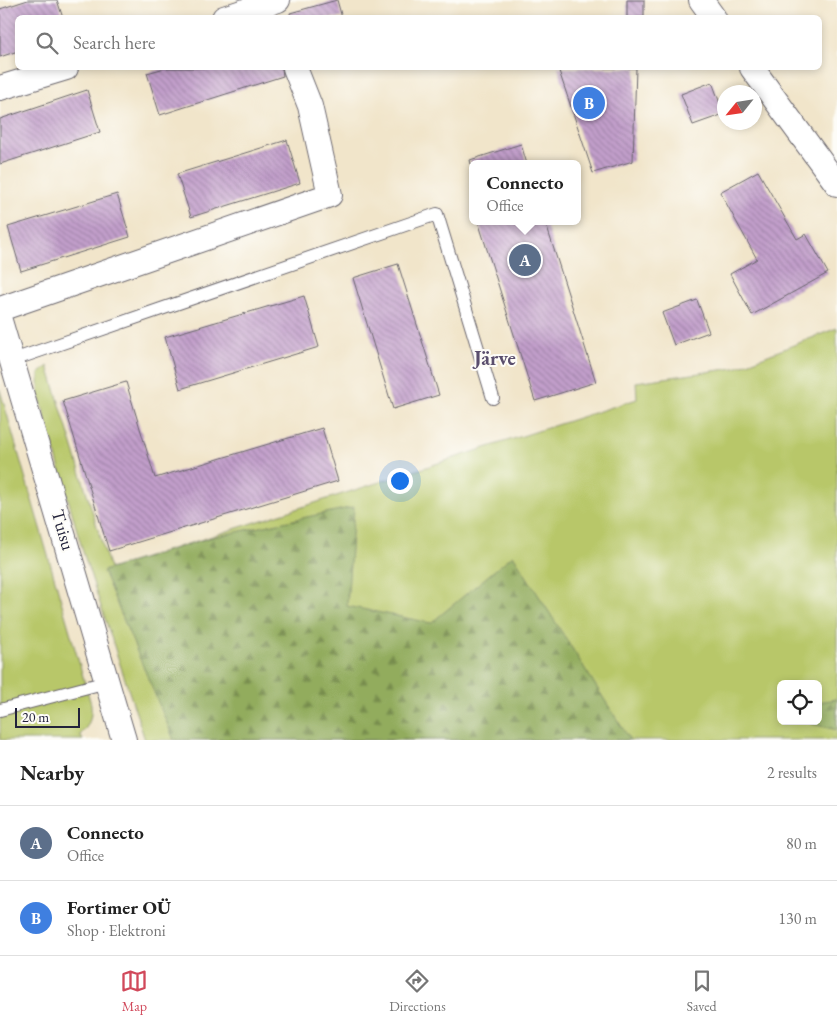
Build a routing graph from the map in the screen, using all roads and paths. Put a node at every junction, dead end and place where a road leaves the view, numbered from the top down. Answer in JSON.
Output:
{"nodes":[{"id":1,"x":701,"y":0,"type":"edge"},
{"id":2,"x":273,"y":5,"type":"edge"},
{"id":3,"x":235,"y":15,"type":"edge"},
{"id":4,"x":712,"y":15,"type":"edge"},
{"id":5,"x":59,"y":70,"type":"edge"},
{"id":6,"x":296,"y":70,"type":"edge"},
{"id":7,"x":753,"y":70,"type":"edge"},
{"id":8,"x":0,"y":88,"type":"edge"},
{"id":9,"x":837,"y":184,"type":"edge"},
{"id":10,"x":0,"y":309,"type":"edge"},
{"id":11,"x":0,"y":321,"type":"edge"},
{"id":12,"x":7,"y":349,"type":"edge"},
{"id":13,"x":493,"y":398,"type":"dead end"},
{"id":14,"x":107,"y":682,"type":"junction"},
{"id":15,"x":0,"y":710,"type":"edge"},
{"id":16,"x":124,"y":740,"type":"edge"}],
"edges":[{"from":1,"to":4,"type":"street"},
{"from":2,"to":3,"type":"street"},
{"from":5,"to":8,"type":"street"},
{"from":6,"to":10,"type":"street"},
{"from":7,"to":9,"type":"street"},
{"from":11,"to":12,"type":"street","name":"Tuisu"},
{"from":12,"to":13,"type":"lane"},
{"from":12,"to":14,"type":"street","name":"Tuisu"},
{"from":14,"to":15,"type":"lane"},
{"from":14,"to":16,"type":"street","name":"Tuisu"}]}
